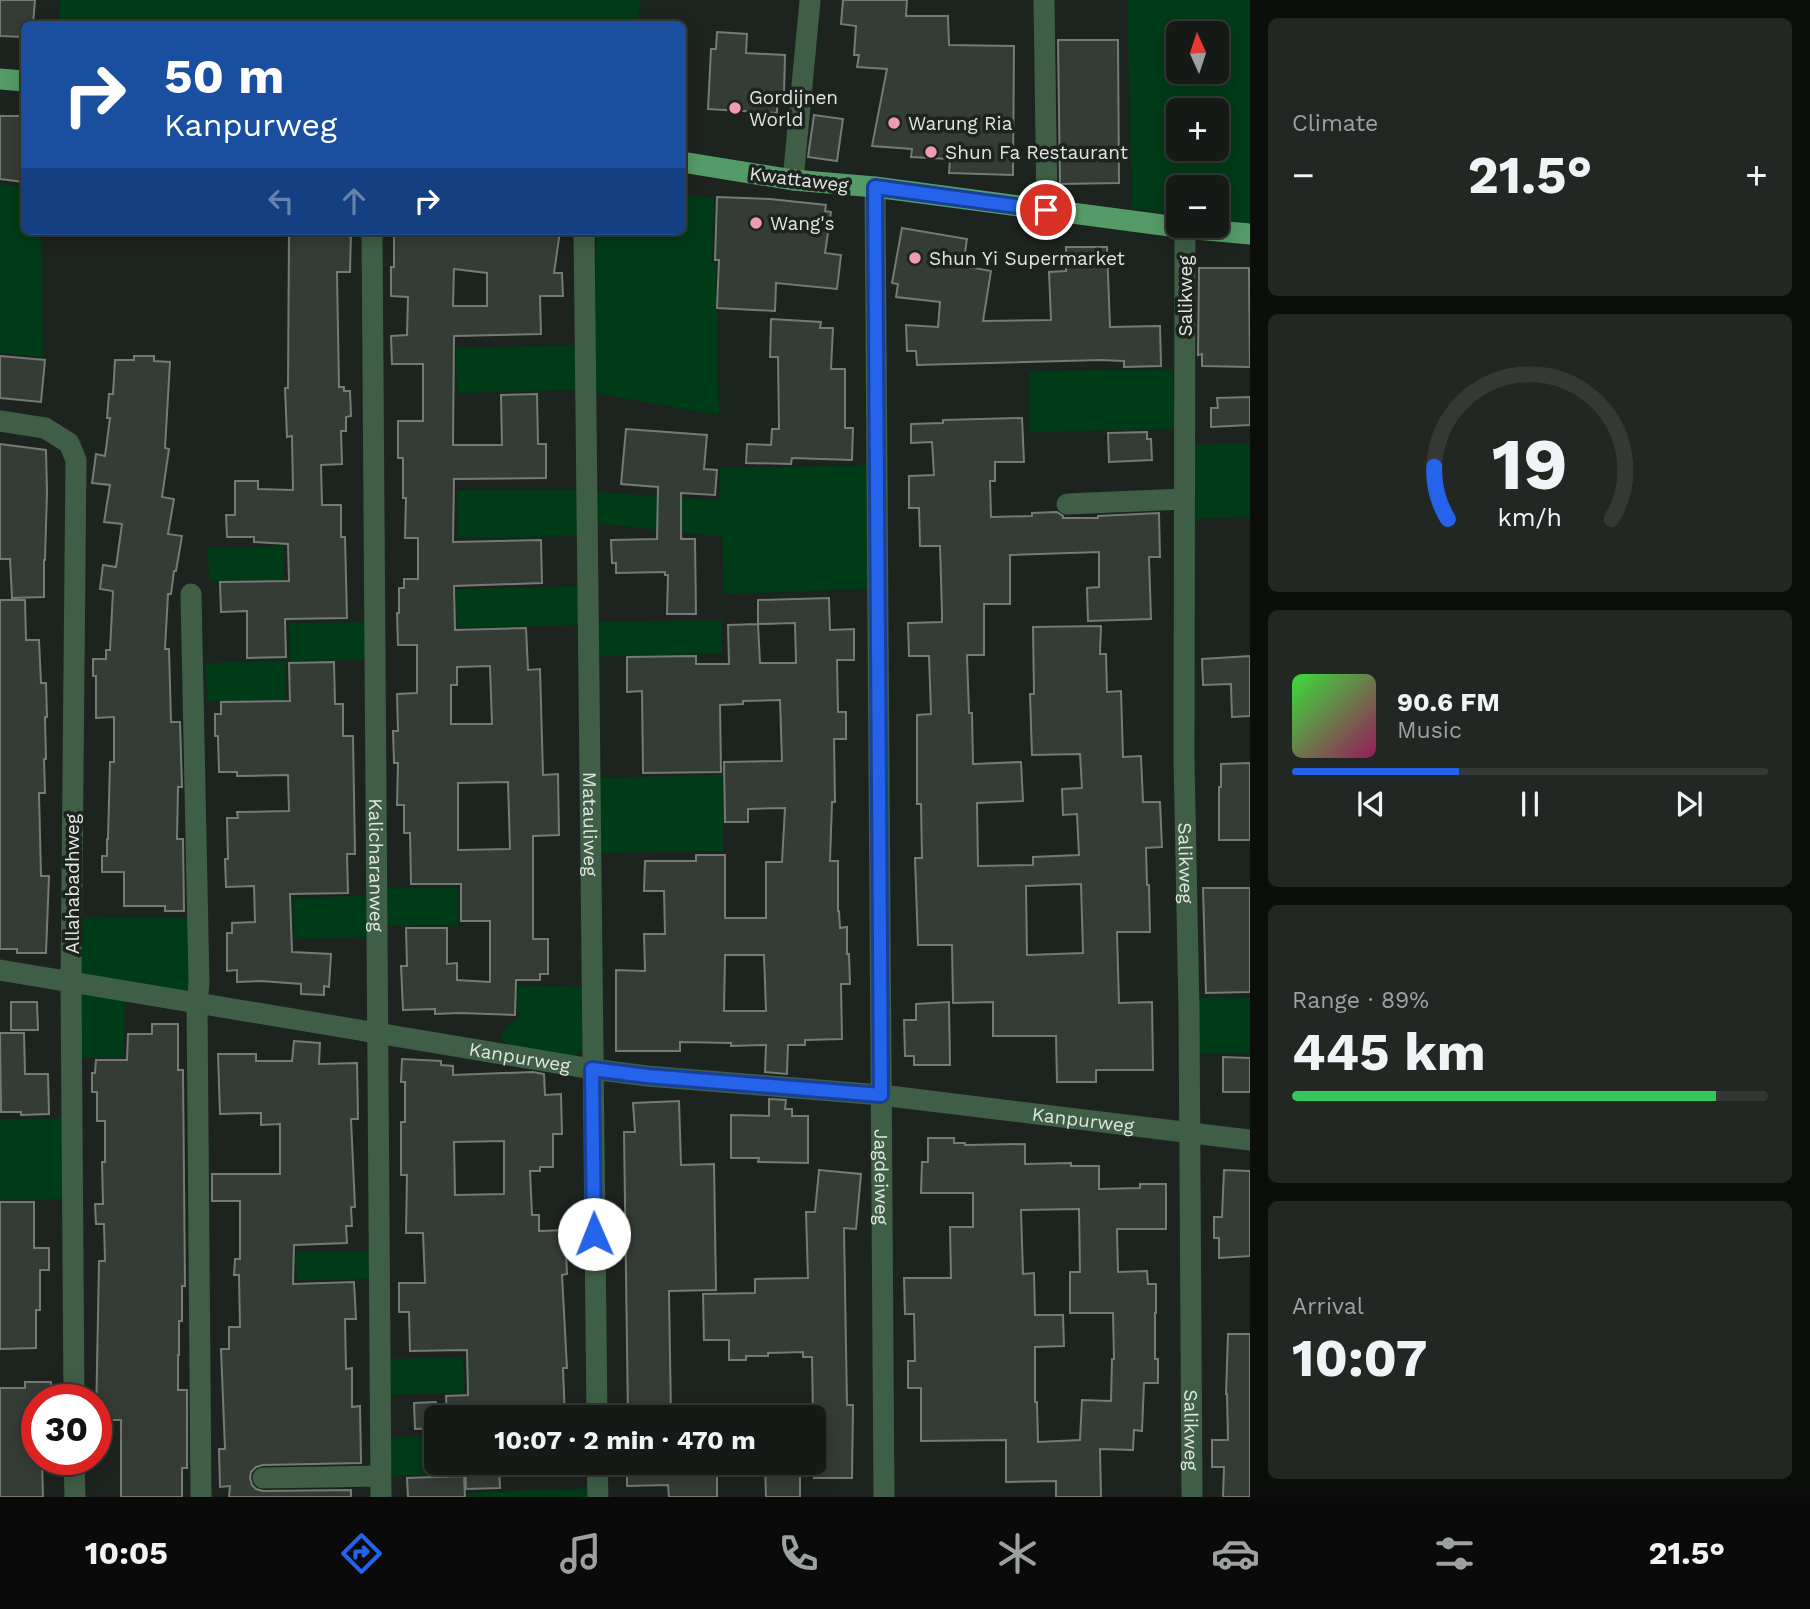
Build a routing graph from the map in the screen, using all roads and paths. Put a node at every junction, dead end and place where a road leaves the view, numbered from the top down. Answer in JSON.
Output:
{"nodes":[{"id":1,"x":1044,"y":0,"type":"edge"},
{"id":2,"x":810,"y":1,"type":"edge"},
{"id":3,"x":0,"y":79,"type":"edge"},
{"id":4,"x":21,"y":81,"type":"edge"},
{"id":5,"x":686,"y":163,"type":"edge"},
{"id":6,"x":793,"y":180,"type":"junction"},
{"id":7,"x":875,"y":187,"type":"junction"},
{"id":8,"x":1046,"y":210,"type":"junction"},
{"id":9,"x":1166,"y":226,"type":"edge"},
{"id":10,"x":1229,"y":232,"type":"edge"},
{"id":11,"x":1250,"y":234,"type":"edge"},
{"id":12,"x":372,"y":235,"type":"edge"},
{"id":13,"x":584,"y":235,"type":"edge"},
{"id":14,"x":1185,"y":238,"type":"edge"},
{"id":15,"x":0,"y":421,"type":"edge"},
{"id":16,"x":1184,"y":499,"type":"junction"},
{"id":17,"x":1067,"y":504,"type":"dead end"},
{"id":18,"x":191,"y":594,"type":"dead end"},
{"id":19,"x":0,"y":971,"type":"edge"},
{"id":20,"x":71,"y":984,"type":"junction"},
{"id":21,"x":197,"y":1004,"type":"junction"},
{"id":22,"x":377,"y":1032,"type":"junction"},
{"id":23,"x":592,"y":1069,"type":"junction"},
{"id":24,"x":881,"y":1095,"type":"junction"},
{"id":25,"x":1190,"y":1133,"type":"junction"},
{"id":26,"x":1250,"y":1140,"type":"edge"},
{"id":27,"x":74,"y":1384,"type":"edge"},
{"id":28,"x":597,"y":1405,"type":"edge"},
{"id":29,"x":74,"y":1475,"type":"edge"},
{"id":30,"x":597,"y":1475,"type":"edge"},
{"id":31,"x":262,"y":1478,"type":"dead end"},
{"id":32,"x":381,"y":1486,"type":"edge"},
{"id":33,"x":75,"y":1497,"type":"edge"},
{"id":34,"x":201,"y":1497,"type":"edge"},
{"id":35,"x":598,"y":1497,"type":"edge"},
{"id":36,"x":884,"y":1497,"type":"edge"},
{"id":37,"x":1192,"y":1497,"type":"edge"}],
"edges":[{"from":1,"to":8,"type":"street"},
{"from":2,"to":6,"type":"street"},
{"from":3,"to":4,"type":"main road"},
{"from":5,"to":6,"type":"main road","name":"Kwattaweg"},
{"from":6,"to":7,"type":"main road","name":"Kwattaweg"},
{"from":7,"to":8,"type":"main road","name":"Kwattaweg"},
{"from":7,"to":24,"type":"street","name":"Jagdeiweg"},
{"from":8,"to":9,"type":"main road","name":"Kwattaweg"},
{"from":10,"to":11,"type":"main road","name":"Kwattaweg"},
{"from":12,"to":22,"type":"street","name":"Kalicharanweg"},
{"from":13,"to":23,"type":"street","name":"Matauliweg"},
{"from":14,"to":16,"type":"street","name":"Salikweg"},
{"from":15,"to":20,"type":"street","name":"Allahabadhweg"},
{"from":16,"to":17,"type":"street"},
{"from":16,"to":25,"type":"street","name":"Salikweg"},
{"from":18,"to":21,"type":"street"},
{"from":19,"to":20,"type":"street","name":"Kanpurweg"},
{"from":20,"to":21,"type":"street","name":"Kanpurweg"},
{"from":20,"to":27,"type":"street","name":"Allahabadhweg"},
{"from":21,"to":22,"type":"street","name":"Kanpurweg"},
{"from":21,"to":34,"type":"street"},
{"from":22,"to":23,"type":"street","name":"Kanpurweg"},
{"from":22,"to":32,"type":"street","name":"Kalicharanweg"},
{"from":23,"to":24,"type":"street","name":"Kanpurweg"},
{"from":23,"to":28,"type":"street","name":"Matauliweg"},
{"from":24,"to":25,"type":"street","name":"Kanpurweg"},
{"from":24,"to":36,"type":"street","name":"Jagdeiweg"},
{"from":25,"to":26,"type":"street","name":"Kanpurweg"},
{"from":25,"to":37,"type":"street","name":"Salikweg"},
{"from":29,"to":33,"type":"street"},
{"from":30,"to":35,"type":"street"},
{"from":31,"to":32,"type":"street"}]}
